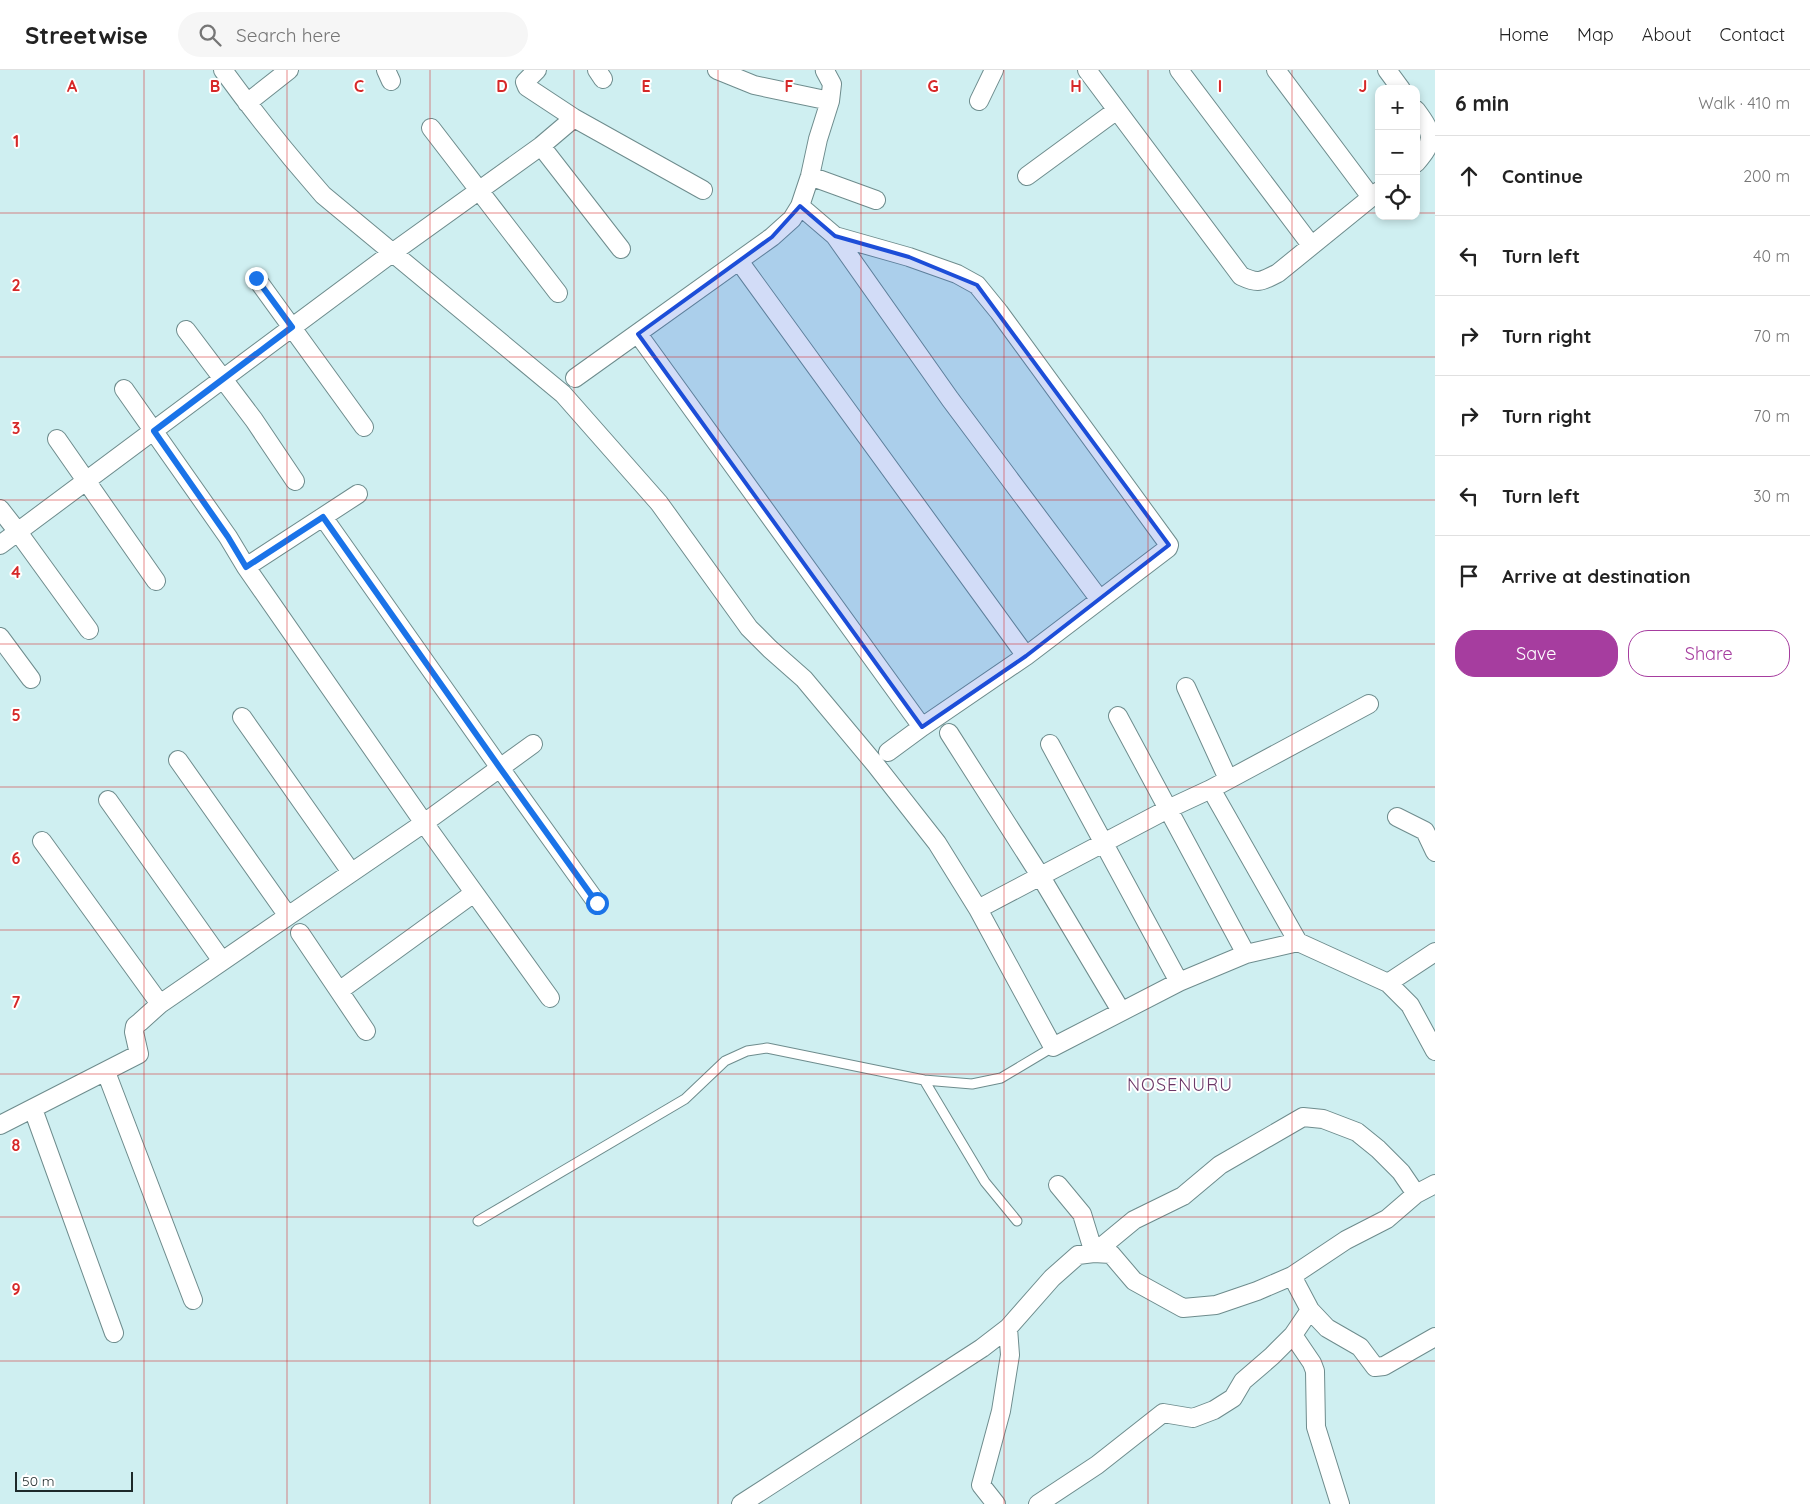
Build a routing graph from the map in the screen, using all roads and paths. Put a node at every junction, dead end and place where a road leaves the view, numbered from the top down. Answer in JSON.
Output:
{"nodes":[{"id":1,"x":223,"y":70,"type":"edge"},
{"id":2,"x":289,"y":70,"type":"edge"},
{"id":3,"x":537,"y":70,"type":"edge"},
{"id":4,"x":717,"y":70,"type":"edge"},
{"id":5,"x":825,"y":70,"type":"edge"},
{"id":6,"x":994,"y":70,"type":"edge"},
{"id":7,"x":1087,"y":70,"type":"edge"},
{"id":8,"x":1179,"y":70,"type":"edge"},
{"id":9,"x":1276,"y":70,"type":"edge"},
{"id":10,"x":1387,"y":70,"type":"edge"},
{"id":11,"x":1398,"y":85,"type":"edge"},
{"id":12,"x":830,"y":101,"type":"junction"},
{"id":13,"x":979,"y":101,"type":"dead end"},
{"id":14,"x":247,"y":103,"type":"junction"},
{"id":15,"x":1117,"y":110,"type":"junction"},
{"id":16,"x":1420,"y":116,"type":"edge"},
{"id":17,"x":574,"y":118,"type":"junction"},
{"id":18,"x":431,"y":128,"type":"dead end"},
{"id":19,"x":541,"y":146,"type":"junction"},
{"id":20,"x":1420,"y":160,"type":"edge"},
{"id":21,"x":810,"y":176,"type":"junction"},
{"id":22,"x":1027,"y":176,"type":"dead end"},
{"id":23,"x":703,"y":190,"type":"dead end"},
{"id":24,"x":479,"y":191,"type":"junction"},
{"id":25,"x":1375,"y":194,"type":"edge"},
{"id":26,"x":876,"y":200,"type":"dead end"},
{"id":27,"x":800,"y":206,"type":"junction"},
{"id":28,"x":835,"y":236,"type":"junction"},
{"id":29,"x":1311,"y":245,"type":"junction"},
{"id":30,"x":621,"y":249,"type":"dead end"},
{"id":31,"x":392,"y":253,"type":"junction"},
{"id":32,"x":739,"y":261,"type":"junction"},
{"id":33,"x":256,"y":278,"type":"dead end"},
{"id":34,"x":558,"y":293,"type":"dead end"},
{"id":35,"x":292,"y":327,"type":"junction"},
{"id":36,"x":186,"y":330,"type":"dead end"},
{"id":37,"x":638,"y":334,"type":"junction"},
{"id":38,"x":575,"y":378,"type":"dead end"},
{"id":39,"x":223,"y":379,"type":"junction"},
{"id":40,"x":124,"y":389,"type":"dead end"},
{"id":41,"x":364,"y":427,"type":"dead end"},
{"id":42,"x":154,"y":431,"type":"junction"},
{"id":43,"x":57,"y":439,"type":"dead end"},
{"id":44,"x":87,"y":480,"type":"junction"},
{"id":45,"x":295,"y":481,"type":"dead end"},
{"id":46,"x":358,"y":494,"type":"dead end"},
{"id":47,"x":0,"y":509,"type":"edge"},
{"id":48,"x":323,"y":517,"type":"junction"},
{"id":49,"x":18,"y":532,"type":"junction"},
{"id":50,"x":0,"y":545,"type":"edge"},
{"id":51,"x":246,"y":567,"type":"junction"},
{"id":52,"x":156,"y":581,"type":"dead end"},
{"id":53,"x":1100,"y":600,"type":"junction"},
{"id":54,"x":89,"y":630,"type":"dead end"},
{"id":55,"x":0,"y":637,"type":"edge"},
{"id":56,"x":1026,"y":656,"type":"junction"},
{"id":57,"x":30,"y":679,"type":"dead end"},
{"id":58,"x":1186,"y":687,"type":"dead end"},
{"id":59,"x":1369,"y":704,"type":"dead end"},
{"id":60,"x":1118,"y":716,"type":"dead end"},
{"id":61,"x":242,"y":717,"type":"dead end"},
{"id":62,"x":922,"y":727,"type":"junction"},
{"id":63,"x":949,"y":733,"type":"dead end"},
{"id":64,"x":533,"y":744,"type":"dead end"},
{"id":65,"x":1050,"y":744,"type":"dead end"},
{"id":66,"x":888,"y":752,"type":"dead end"},
{"id":67,"x":178,"y":760,"type":"dead end"},
{"id":68,"x":500,"y":768,"type":"junction"},
{"id":69,"x":1228,"y":779,"type":"junction"},
{"id":70,"x":1211,"y":789,"type":"junction"},
{"id":71,"x":108,"y":800,"type":"dead end"},
{"id":72,"x":1168,"y":809,"type":"junction"},
{"id":73,"x":1397,"y":817,"type":"dead end"},
{"id":74,"x":424,"y":823,"type":"junction"},
{"id":75,"x":42,"y":841,"type":"dead end"},
{"id":76,"x":1105,"y":842,"type":"junction"},
{"id":77,"x":1435,"y":852,"type":"edge"},
{"id":78,"x":351,"y":872,"type":"junction"},
{"id":79,"x":1041,"y":877,"type":"junction"},
{"id":80,"x":474,"y":893,"type":"junction"},
{"id":81,"x":597,"y":903,"type":"dead end"},
{"id":82,"x":978,"y":910,"type":"junction"},
{"id":83,"x":288,"y":916,"type":"junction"},
{"id":84,"x":300,"y":933,"type":"dead end"},
{"id":85,"x":1298,"y":942,"type":"junction"},
{"id":86,"x":1435,"y":952,"type":"edge"},
{"id":87,"x":1246,"y":954,"type":"junction"},
{"id":88,"x":222,"y":961,"type":"junction"},
{"id":89,"x":1179,"y":982,"type":"junction"},
{"id":90,"x":1388,"y":983,"type":"junction"},
{"id":91,"x":339,"y":991,"type":"junction"},
{"id":92,"x":550,"y":998,"type":"dead end"},
{"id":93,"x":160,"y":1004,"type":"junction"},
{"id":94,"x":1121,"y":1012,"type":"junction"},
{"id":95,"x":366,"y":1031,"type":"dead end"},
{"id":96,"x":1053,"y":1047,"type":"junction"},
{"id":97,"x":1435,"y":1050,"type":"edge"},
{"id":98,"x":106,"y":1072,"type":"junction"},
{"id":99,"x":924,"y":1080,"type":"junction"},
{"id":100,"x":33,"y":1109,"type":"junction"},
{"id":101,"x":0,"y":1125,"type":"edge"},
{"id":102,"x":1435,"y":1184,"type":"edge"},
{"id":103,"x":1058,"y":1185,"type":"dead end"},
{"id":104,"x":1416,"y":1194,"type":"junction"},
{"id":105,"x":478,"y":1221,"type":"dead end"},
{"id":106,"x":1017,"y":1221,"type":"dead end"},
{"id":107,"x":1094,"y":1252,"type":"junction"},
{"id":108,"x":1292,"y":1276,"type":"junction"},
{"id":109,"x":193,"y":1300,"type":"dead end"},
{"id":110,"x":1310,"y":1310,"type":"junction"},
{"id":111,"x":1008,"y":1328,"type":"junction"},
{"id":112,"x":114,"y":1333,"type":"dead end"},
{"id":113,"x":1293,"y":1335,"type":"junction"},
{"id":114,"x":1435,"y":1337,"type":"edge"},
{"id":115,"x":742,"y":1504,"type":"edge"},
{"id":116,"x":996,"y":1504,"type":"edge"},
{"id":117,"x":1038,"y":1504,"type":"edge"},
{"id":118,"x":1340,"y":1504,"type":"edge"}],
"edges":[{"from":1,"to":14,"type":"street"},
{"from":2,"to":14,"type":"street"},
{"from":3,"to":17,"type":"street"},
{"from":4,"to":12,"type":"street"},
{"from":5,"to":12,"type":"street"},
{"from":6,"to":13,"type":"street"},
{"from":7,"to":15,"type":"street"},
{"from":8,"to":29,"type":"street"},
{"from":9,"to":25,"type":"street"},
{"from":10,"to":11,"type":"street"},
{"from":12,"to":21,"type":"street"},
{"from":14,"to":31,"type":"street"},
{"from":15,"to":22,"type":"street"},
{"from":15,"to":29,"type":"street"},
{"from":16,"to":20,"type":"street"},
{"from":17,"to":19,"type":"street"},
{"from":17,"to":23,"type":"street"},
{"from":18,"to":24,"type":"street"},
{"from":19,"to":24,"type":"street"},
{"from":19,"to":30,"type":"street"},
{"from":21,"to":26,"type":"street"},
{"from":21,"to":27,"type":"street"},
{"from":24,"to":31,"type":"street"},
{"from":24,"to":34,"type":"street"},
{"from":25,"to":29,"type":"street"},
{"from":27,"to":28,"type":"street"},
{"from":27,"to":32,"type":"street"},
{"from":28,"to":53,"type":"street"},
{"from":28,"to":53,"type":"street"},
{"from":31,"to":35,"type":"street"},
{"from":31,"to":82,"type":"street"},
{"from":32,"to":37,"type":"street"},
{"from":32,"to":56,"type":"street"},
{"from":33,"to":35,"type":"street"},
{"from":35,"to":39,"type":"street"},
{"from":35,"to":41,"type":"street"},
{"from":36,"to":39,"type":"street"},
{"from":37,"to":38,"type":"street"},
{"from":37,"to":62,"type":"street"},
{"from":39,"to":42,"type":"street"},
{"from":39,"to":45,"type":"street"},
{"from":40,"to":42,"type":"street"},
{"from":42,"to":44,"type":"street"},
{"from":42,"to":51,"type":"street"},
{"from":43,"to":44,"type":"street"},
{"from":44,"to":49,"type":"street"},
{"from":44,"to":52,"type":"street"},
{"from":46,"to":48,"type":"street"},
{"from":47,"to":49,"type":"street"},
{"from":48,"to":51,"type":"street"},
{"from":48,"to":68,"type":"street"},
{"from":49,"to":50,"type":"street"},
{"from":49,"to":54,"type":"street"},
{"from":51,"to":74,"type":"street"},
{"from":53,"to":56,"type":"street"},
{"from":55,"to":57,"type":"street"},
{"from":56,"to":62,"type":"street"},
{"from":58,"to":69,"type":"street"},
{"from":59,"to":69,"type":"street"},
{"from":60,"to":72,"type":"street"},
{"from":61,"to":78,"type":"street"},
{"from":62,"to":66,"type":"street"},
{"from":63,"to":79,"type":"street"},
{"from":64,"to":68,"type":"street"},
{"from":65,"to":76,"type":"street"},
{"from":67,"to":83,"type":"street"},
{"from":68,"to":74,"type":"street"},
{"from":68,"to":81,"type":"street"},
{"from":69,"to":70,"type":"street"},
{"from":70,"to":72,"type":"street"},
{"from":70,"to":85,"type":"street"},
{"from":71,"to":88,"type":"street"},
{"from":72,"to":76,"type":"street"},
{"from":72,"to":87,"type":"street"},
{"from":73,"to":77,"type":"street"},
{"from":74,"to":78,"type":"street"},
{"from":74,"to":80,"type":"street"},
{"from":75,"to":93,"type":"street"},
{"from":76,"to":79,"type":"street"},
{"from":76,"to":89,"type":"street"},
{"from":78,"to":83,"type":"street"},
{"from":79,"to":82,"type":"street"},
{"from":79,"to":94,"type":"street"},
{"from":80,"to":91,"type":"street"},
{"from":80,"to":92,"type":"street"},
{"from":82,"to":96,"type":"street"},
{"from":83,"to":88,"type":"street"},
{"from":84,"to":91,"type":"street"},
{"from":85,"to":87,"type":"street"},
{"from":85,"to":90,"type":"street"},
{"from":86,"to":90,"type":"street"},
{"from":87,"to":89,"type":"street"},
{"from":88,"to":93,"type":"street"},
{"from":89,"to":94,"type":"street"},
{"from":90,"to":97,"type":"street"},
{"from":91,"to":95,"type":"street"},
{"from":93,"to":98,"type":"street"},
{"from":94,"to":96,"type":"street"},
{"from":96,"to":99,"type":"lane"},
{"from":98,"to":100,"type":"street"},
{"from":98,"to":109,"type":"street"},
{"from":99,"to":105,"type":"lane"},
{"from":99,"to":106,"type":"lane"},
{"from":100,"to":101,"type":"street"},
{"from":100,"to":112,"type":"street"},
{"from":102,"to":104,"type":"street"},
{"from":103,"to":107,"type":"street"},
{"from":104,"to":107,"type":"street"},
{"from":104,"to":108,"type":"street"},
{"from":107,"to":108,"type":"street"},
{"from":107,"to":111,"type":"street"},
{"from":108,"to":110,"type":"street"},
{"from":110,"to":113,"type":"street"},
{"from":110,"to":114,"type":"street"},
{"from":111,"to":115,"type":"street"},
{"from":111,"to":116,"type":"street"},
{"from":113,"to":117,"type":"street"},
{"from":113,"to":118,"type":"street"}]}
